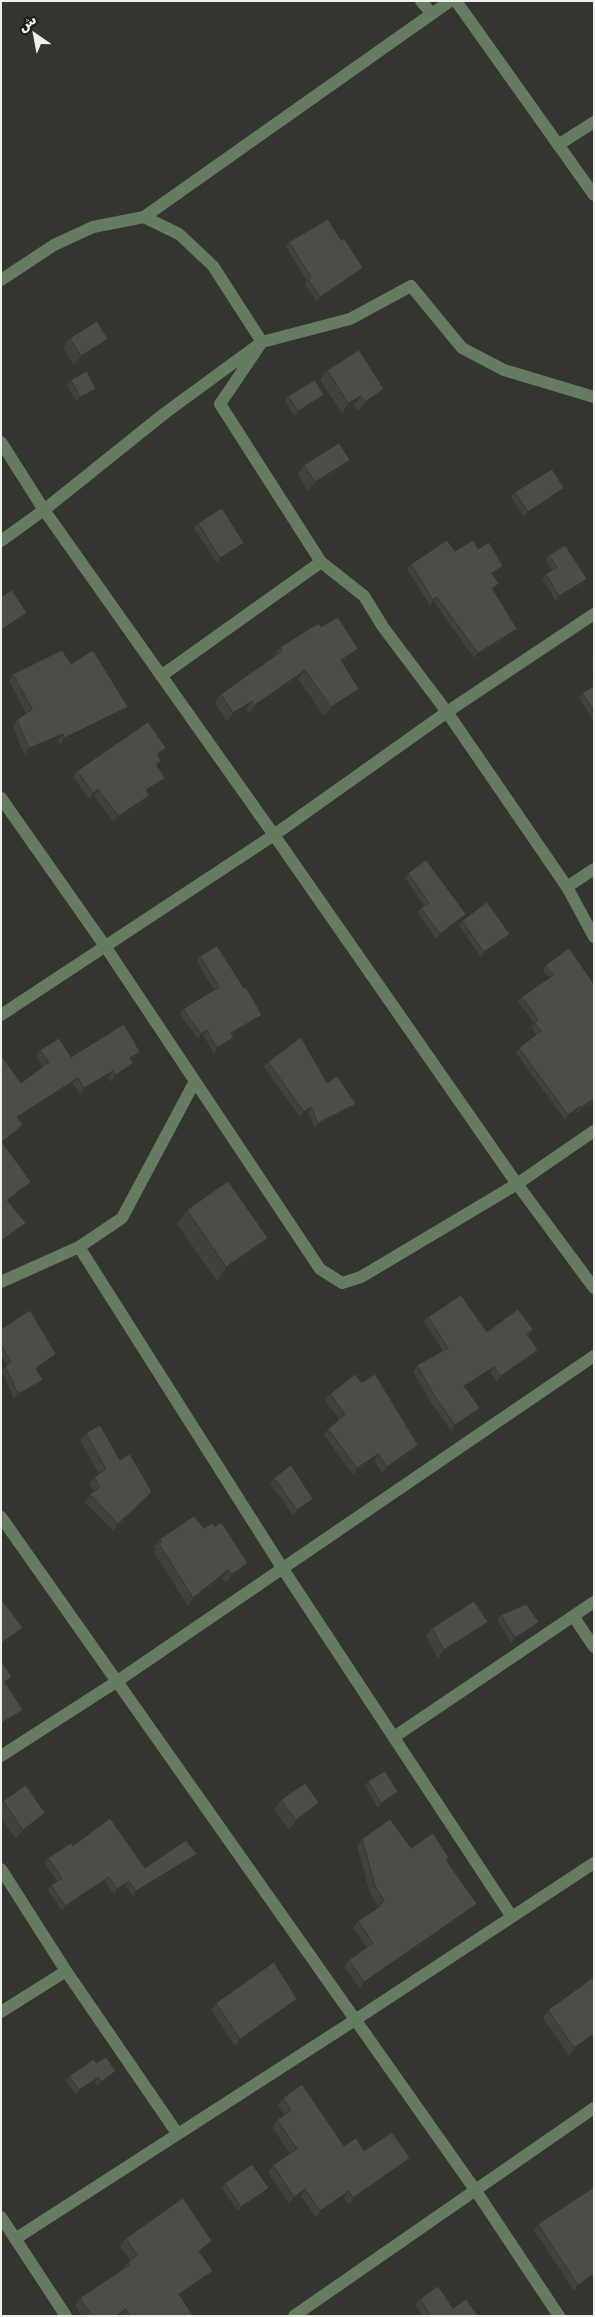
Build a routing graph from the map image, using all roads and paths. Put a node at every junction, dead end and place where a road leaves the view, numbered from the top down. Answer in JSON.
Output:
{"nodes":[{"id":1,"x":421,"y":1,"type":"edge"},
{"id":2,"x":450,"y":1,"type":"edge"},
{"id":3,"x":456,"y":1,"type":"edge"},
{"id":4,"x":432,"y":14,"type":"junction"},
{"id":5,"x":594,"y":122,"type":"edge"},
{"id":6,"x":558,"y":145,"type":"junction"},
{"id":7,"x":594,"y":195,"type":"edge"},
{"id":8,"x":144,"y":217,"type":"junction"},
{"id":9,"x":1,"y":280,"type":"edge"},
{"id":10,"x":262,"y":342,"type":"junction"},
{"id":11,"x":594,"y":397,"type":"edge"},
{"id":12,"x":1,"y":442,"type":"edge"},
{"id":13,"x":44,"y":510,"type":"junction"},
{"id":14,"x":1,"y":540,"type":"edge"},
{"id":15,"x":321,"y":562,"type":"junction"},
{"id":16,"x":594,"y":614,"type":"edge"},
{"id":17,"x":161,"y":676,"type":"junction"},
{"id":18,"x":447,"y":712,"type":"junction"},
{"id":19,"x":1,"y":798,"type":"edge"},
{"id":20,"x":274,"y":834,"type":"junction"},
{"id":21,"x":594,"y":869,"type":"edge"},
{"id":22,"x":567,"y":887,"type":"junction"},
{"id":23,"x":594,"y":937,"type":"edge"},
{"id":24,"x":105,"y":946,"type":"junction"},
{"id":25,"x":1,"y":1015,"type":"edge"},
{"id":26,"x":194,"y":1082,"type":"junction"},
{"id":27,"x":594,"y":1131,"type":"edge"},
{"id":28,"x":517,"y":1184,"type":"junction"},
{"id":29,"x":78,"y":1247,"type":"junction"},
{"id":30,"x":1,"y":1282,"type":"edge"},
{"id":31,"x":594,"y":1288,"type":"edge"},
{"id":32,"x":594,"y":1356,"type":"edge"},
{"id":33,"x":1,"y":1517,"type":"edge"},
{"id":34,"x":283,"y":1569,"type":"junction"},
{"id":35,"x":594,"y":1602,"type":"edge"},
{"id":36,"x":572,"y":1616,"type":"junction"},
{"id":37,"x":594,"y":1647,"type":"edge"},
{"id":38,"x":116,"y":1682,"type":"junction"},
{"id":39,"x":394,"y":1737,"type":"junction"},
{"id":40,"x":1,"y":1756,"type":"edge"},
{"id":41,"x":594,"y":1863,"type":"edge"},
{"id":42,"x":1,"y":1869,"type":"edge"},
{"id":43,"x":512,"y":1917,"type":"junction"},
{"id":44,"x":66,"y":1971,"type":"junction"},
{"id":45,"x":1,"y":2012,"type":"edge"},
{"id":46,"x":355,"y":2020,"type":"junction"},
{"id":47,"x":594,"y":2108,"type":"edge"},
{"id":48,"x":177,"y":2133,"type":"junction"},
{"id":49,"x":476,"y":2191,"type":"junction"},
{"id":50,"x":1,"y":2217,"type":"edge"},
{"id":51,"x":15,"y":2238,"type":"junction"},
{"id":52,"x":66,"y":2316,"type":"edge"},
{"id":53,"x":294,"y":2316,"type":"edge"},
{"id":54,"x":559,"y":2316,"type":"edge"}],
"edges":[{"from":1,"to":4,"type":"street"},
{"from":2,"to":4,"type":"street"},
{"from":3,"to":6,"type":"street"},
{"from":4,"to":8,"type":"street"},
{"from":5,"to":6,"type":"street"},
{"from":6,"to":7,"type":"street"},
{"from":8,"to":9,"type":"street"},
{"from":8,"to":10,"type":"street"},
{"from":10,"to":11,"type":"street"},
{"from":10,"to":13,"type":"street"},
{"from":10,"to":15,"type":"street"},
{"from":12,"to":13,"type":"street"},
{"from":13,"to":14,"type":"street"},
{"from":13,"to":17,"type":"street"},
{"from":15,"to":17,"type":"street"},
{"from":15,"to":18,"type":"street"},
{"from":16,"to":18,"type":"street"},
{"from":17,"to":20,"type":"street"},
{"from":18,"to":20,"type":"street"},
{"from":18,"to":22,"type":"street"},
{"from":19,"to":24,"type":"street"},
{"from":20,"to":24,"type":"street"},
{"from":20,"to":28,"type":"street"},
{"from":21,"to":22,"type":"street"},
{"from":22,"to":23,"type":"street"},
{"from":24,"to":25,"type":"street"},
{"from":24,"to":26,"type":"street"},
{"from":26,"to":28,"type":"street"},
{"from":26,"to":29,"type":"street"},
{"from":27,"to":28,"type":"street"},
{"from":28,"to":31,"type":"street"},
{"from":29,"to":30,"type":"street"},
{"from":29,"to":34,"type":"street"},
{"from":32,"to":34,"type":"street"},
{"from":33,"to":38,"type":"street"},
{"from":34,"to":38,"type":"street"},
{"from":34,"to":39,"type":"street"},
{"from":35,"to":36,"type":"street"},
{"from":36,"to":37,"type":"street"},
{"from":36,"to":39,"type":"street"},
{"from":38,"to":40,"type":"street"},
{"from":38,"to":46,"type":"street"},
{"from":39,"to":43,"type":"street"},
{"from":41,"to":43,"type":"street"},
{"from":42,"to":44,"type":"street"},
{"from":43,"to":46,"type":"street"},
{"from":44,"to":45,"type":"street"},
{"from":44,"to":48,"type":"street"},
{"from":46,"to":48,"type":"street"},
{"from":46,"to":49,"type":"street"},
{"from":47,"to":49,"type":"street"},
{"from":48,"to":51,"type":"street"},
{"from":49,"to":53,"type":"street"},
{"from":49,"to":54,"type":"street"},
{"from":50,"to":51,"type":"street"},
{"from":51,"to":52,"type":"street"}]}
